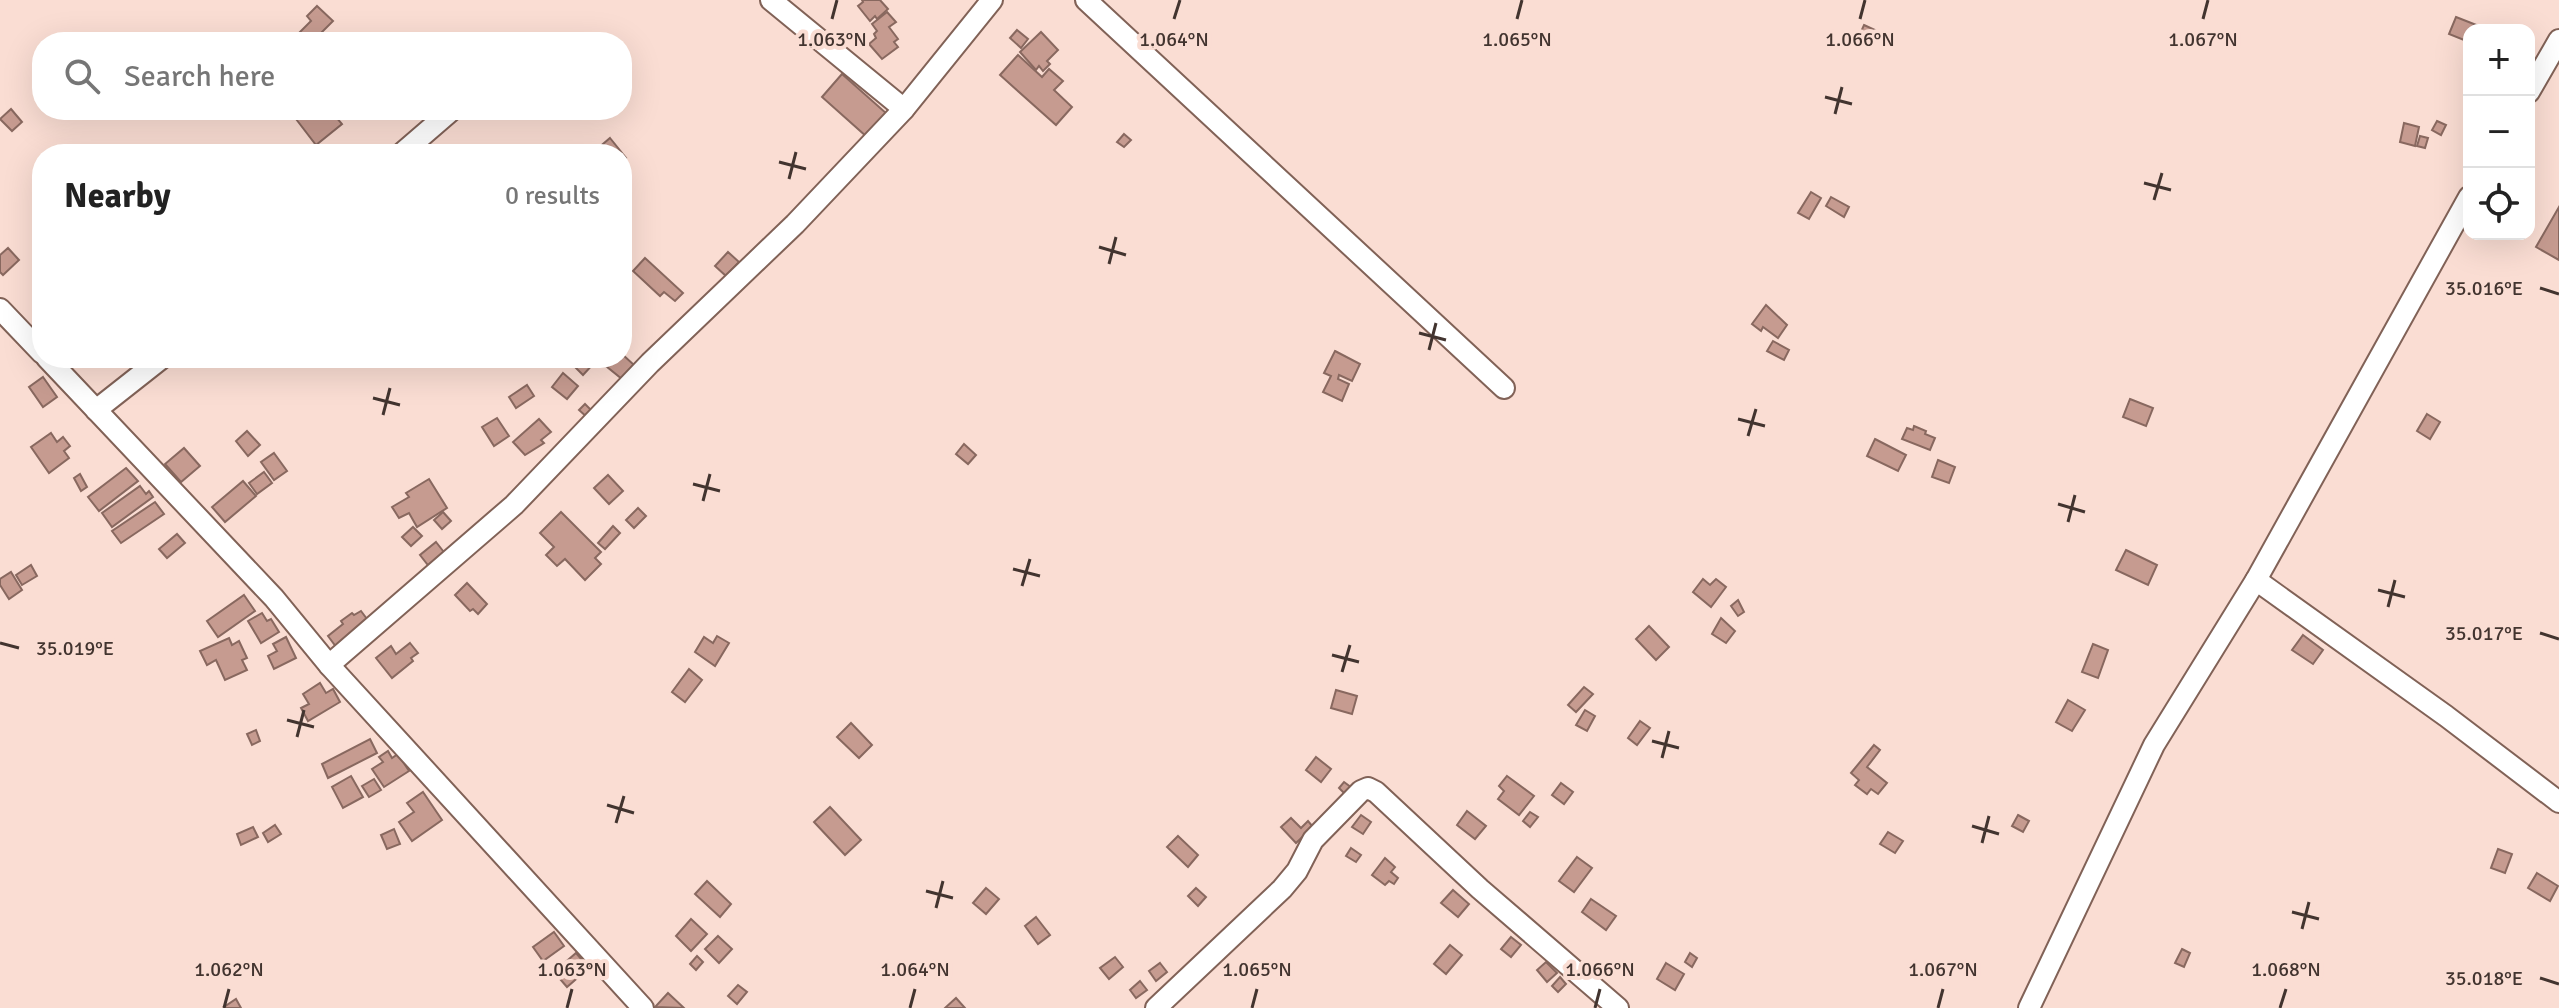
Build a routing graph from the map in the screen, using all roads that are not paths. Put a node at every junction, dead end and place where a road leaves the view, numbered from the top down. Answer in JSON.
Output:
{"nodes":[{"id":1,"x":771,"y":0,"type":"edge"},
{"id":2,"x":992,"y":0,"type":"edge"},
{"id":3,"x":1086,"y":0,"type":"edge"},
{"id":4,"x":2559,"y":40,"type":"edge"},
{"id":5,"x":2535,"y":82,"type":"edge"},
{"id":6,"x":904,"y":109,"type":"junction"},
{"id":7,"x":440,"y":120,"type":"edge"},
{"id":8,"x":413,"y":144,"type":"edge"},
{"id":9,"x":2463,"y":208,"type":"edge"},
{"id":10,"x":0,"y":309,"type":"edge"},
{"id":11,"x":32,"y":343,"type":"edge"},
{"id":12,"x":56,"y":368,"type":"edge"},
{"id":13,"x":149,"y":368,"type":"edge"},
{"id":14,"x":1504,"y":388,"type":"dead end"},
{"id":15,"x":96,"y":410,"type":"junction"},
{"id":16,"x":2256,"y":580,"type":"junction"},
{"id":17,"x":329,"y":665,"type":"junction"},
{"id":18,"x":2559,"y":802,"type":"edge"},
{"id":19,"x":643,"y":1008,"type":"edge"},
{"id":20,"x":1156,"y":1008,"type":"edge"},
{"id":21,"x":1618,"y":1008,"type":"edge"},
{"id":22,"x":2029,"y":1008,"type":"edge"}],
"edges":[{"from":1,"to":6,"type":"street"},
{"from":2,"to":6,"type":"street"},
{"from":3,"to":14,"type":"street"},
{"from":4,"to":5,"type":"street"},
{"from":6,"to":17,"type":"street"},
{"from":7,"to":8,"type":"street"},
{"from":9,"to":16,"type":"street"},
{"from":10,"to":11,"type":"street"},
{"from":12,"to":15,"type":"street"},
{"from":13,"to":15,"type":"street"},
{"from":15,"to":17,"type":"street"},
{"from":16,"to":18,"type":"street"},
{"from":16,"to":22,"type":"street"},
{"from":17,"to":19,"type":"street"},
{"from":20,"to":21,"type":"street"}]}
